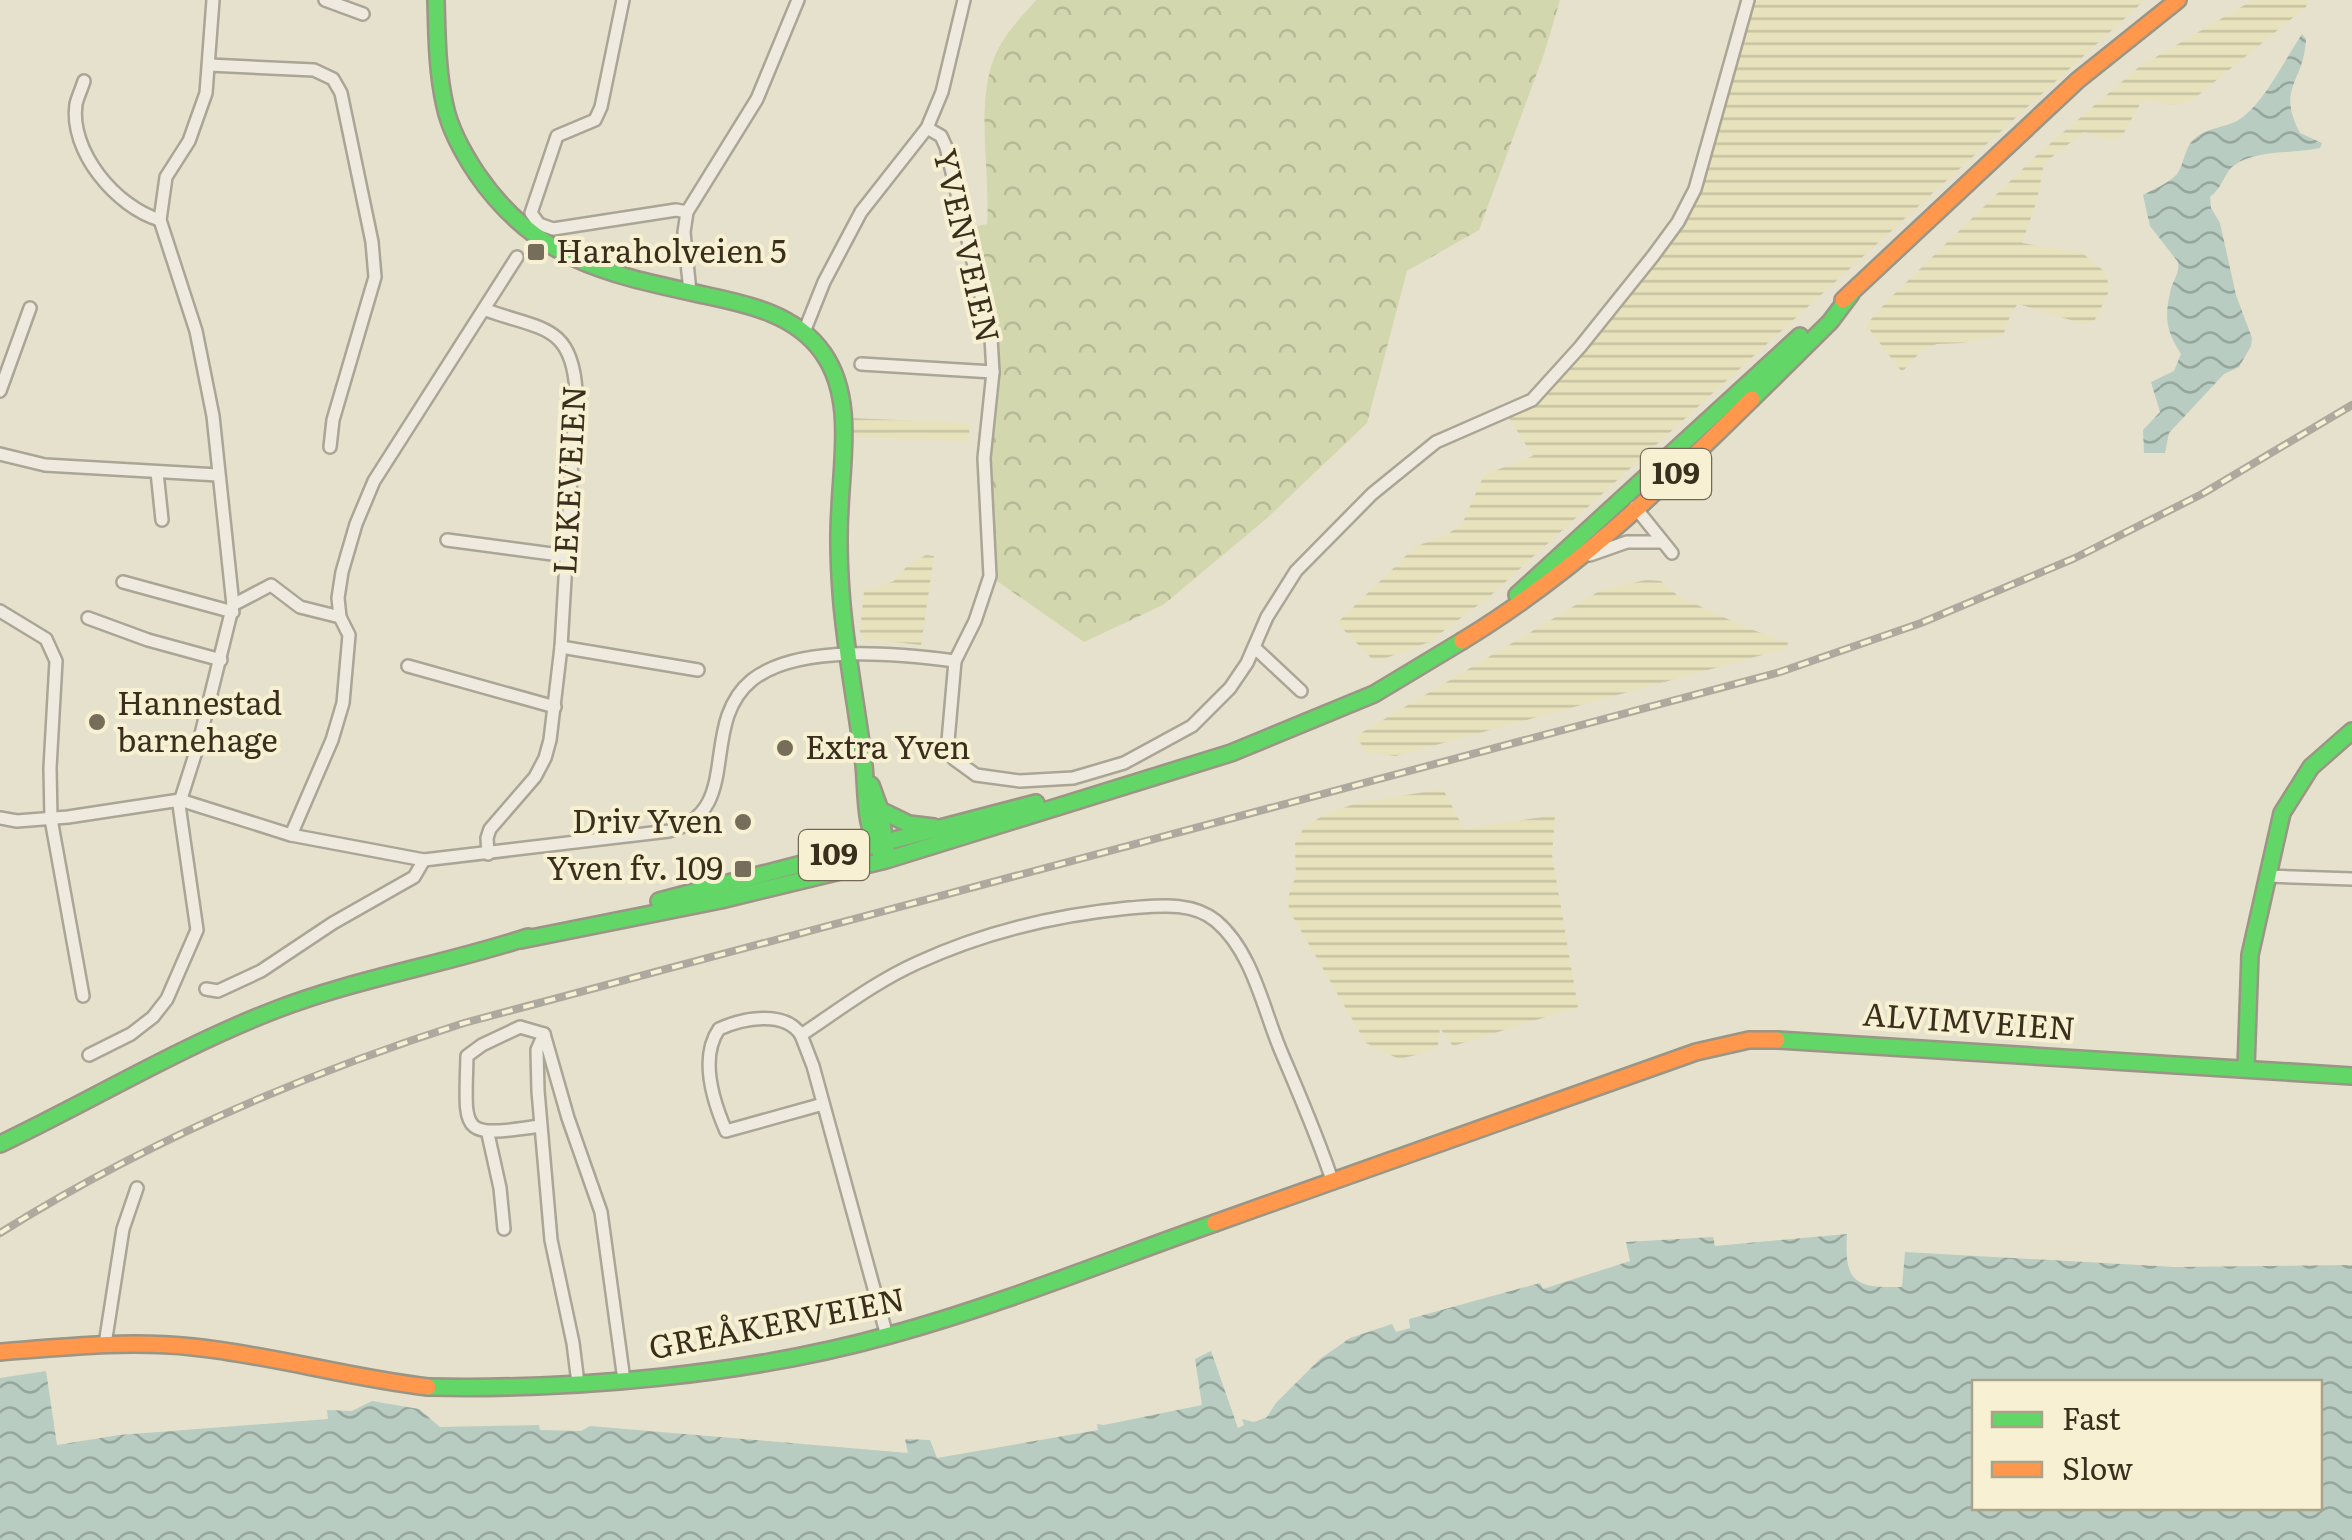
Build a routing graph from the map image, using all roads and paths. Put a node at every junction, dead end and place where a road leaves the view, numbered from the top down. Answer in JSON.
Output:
{"nodes":[{"id":1,"x":213,"y":0,"type":"edge"},
{"id":2,"x":325,"y":0,"type":"edge"},
{"id":3,"x":436,"y":0,"type":"edge"},
{"id":4,"x":622,"y":0,"type":"edge"},
{"id":5,"x":798,"y":0,"type":"edge"},
{"id":6,"x":964,"y":0,"type":"edge"},
{"id":7,"x":1748,"y":0,"type":"edge"},
{"id":8,"x":2178,"y":0,"type":"edge"},
{"id":9,"x":363,"y":14,"type":"dead end"},
{"id":10,"x":209,"y":65,"type":"junction"},
{"id":11,"x":84,"y":81,"type":"dead end"},
{"id":12,"x":926,"y":128,"type":"junction"},
{"id":13,"x":686,"y":212,"type":"junction"},
{"id":14,"x":160,"y":220,"type":"junction"},
{"id":15,"x":517,"y":257,"type":"dead end"},
{"id":16,"x":690,"y":292,"type":"junction"},
{"id":17,"x":1851,"y":294,"type":"junction"},
{"id":18,"x":30,"y":308,"type":"dead end"},
{"id":19,"x":486,"y":310,"type":"junction"},
{"id":20,"x":804,"y":332,"type":"junction"},
{"id":21,"x":861,"y":364,"type":"dead end"},
{"id":22,"x":993,"y":372,"type":"junction"},
{"id":23,"x":0,"y":391,"type":"edge"},
{"id":24,"x":330,"y":447,"type":"dead end"},
{"id":25,"x":0,"y":454,"type":"edge"},
{"id":26,"x":157,"y":472,"type":"junction"},
{"id":27,"x":218,"y":475,"type":"junction"},
{"id":28,"x":1627,"y":495,"type":"junction"},
{"id":29,"x":1638,"y":510,"type":"junction"},
{"id":30,"x":162,"y":520,"type":"dead end"},
{"id":31,"x":447,"y":540,"type":"dead end"},
{"id":32,"x":1661,"y":542,"type":"junction"},
{"id":33,"x":1672,"y":553,"type":"dead end"},
{"id":34,"x":567,"y":556,"type":"junction"},
{"id":35,"x":1581,"y":558,"type":"junction"},
{"id":36,"x":122,"y":582,"type":"dead end"},
{"id":37,"x":233,"y":608,"type":"junction"},
{"id":38,"x":0,"y":611,"type":"edge"},
{"id":39,"x":88,"y":618,"type":"dead end"},
{"id":40,"x":340,"y":618,"type":"junction"},
{"id":41,"x":1479,"y":630,"type":"junction"},
{"id":42,"x":561,"y":647,"type":"junction"},
{"id":43,"x":1255,"y":648,"type":"junction"},
{"id":44,"x":847,"y":655,"type":"junction"},
{"id":45,"x":221,"y":660,"type":"junction"},
{"id":46,"x":955,"y":662,"type":"junction"},
{"id":47,"x":408,"y":666,"type":"dead end"},
{"id":48,"x":698,"y":670,"type":"dead end"},
{"id":49,"x":1301,"y":691,"type":"dead end"},
{"id":50,"x":555,"y":707,"type":"junction"},
{"id":51,"x":2352,"y":731,"type":"edge"},
{"id":52,"x":864,"y":767,"type":"junction"},
{"id":53,"x":1148,"y":778,"type":"junction"},
{"id":54,"x":180,"y":800,"type":"junction"},
{"id":55,"x":880,"y":810,"type":"junction"},
{"id":56,"x":0,"y":818,"type":"edge"},
{"id":57,"x":50,"y":819,"type":"junction"},
{"id":58,"x":938,"y":828,"type":"junction"},
{"id":59,"x":291,"y":835,"type":"junction"},
{"id":60,"x":880,"y":842,"type":"junction"},
{"id":61,"x":488,"y":854,"type":"junction"},
{"id":62,"x":424,"y":860,"type":"junction"},
{"id":63,"x":886,"y":860,"type":"junction"},
{"id":64,"x":2268,"y":876,"type":"junction"},
{"id":65,"x":2352,"y":879,"type":"edge"},
{"id":66,"x":521,"y":940,"type":"junction"},
{"id":67,"x":206,"y":989,"type":"dead end"},
{"id":68,"x":83,"y":996,"type":"dead end"},
{"id":69,"x":544,"y":1034,"type":"junction"},
{"id":70,"x":801,"y":1035,"type":"junction"},
{"id":71,"x":89,"y":1054,"type":"dead end"},
{"id":72,"x":2246,"y":1068,"type":"junction"},
{"id":73,"x":2352,"y":1076,"type":"edge"},
{"id":74,"x":1589,"y":1090,"type":"joint"},
{"id":75,"x":822,"y":1104,"type":"junction"},
{"id":76,"x":540,"y":1126,"type":"junction"},
{"id":77,"x":488,"y":1134,"type":"junction"},
{"id":78,"x":0,"y":1144,"type":"edge"},
{"id":79,"x":1334,"y":1183,"type":"junction"},
{"id":80,"x":137,"y":1188,"type":"dead end"},
{"id":81,"x":504,"y":1229,"type":"dead end"},
{"id":82,"x":887,"y":1336,"type":"junction"},
{"id":83,"x":106,"y":1344,"type":"junction"},
{"id":84,"x":0,"y":1352,"type":"edge"},
{"id":85,"x":624,"y":1380,"type":"junction"},
{"id":86,"x":578,"y":1383,"type":"junction"}],
"edges":[{"from":1,"to":10,"type":"street"},
{"from":2,"to":9,"type":"street"},
{"from":3,"to":16,"type":"main road"},
{"from":4,"to":13,"type":"street"},
{"from":5,"to":13,"type":"street"},
{"from":6,"to":12,"type":"street","name":"YVENVEIEN"},
{"from":7,"to":43,"type":"street"},
{"from":8,"to":17,"type":"main road","number":"109"},
{"from":10,"to":14,"type":"street"},
{"from":10,"to":24,"type":"street"},
{"from":11,"to":14,"type":"street"},
{"from":12,"to":20,"type":"street","name":"YVENVEIEN"},
{"from":12,"to":22,"type":"street","name":"YVENVEIEN"},
{"from":13,"to":16,"type":"street"},
{"from":14,"to":27,"type":"street"},
{"from":15,"to":19,"type":"street"},
{"from":16,"to":20,"type":"main road"},
{"from":17,"to":28,"type":"main road","number":"109"},
{"from":17,"to":29,"type":"main road","number":"109"},
{"from":18,"to":23,"type":"street"},
{"from":19,"to":34,"type":"street","name":"LEKEVEIEN"},
{"from":19,"to":40,"type":"street"},
{"from":20,"to":44,"type":"main road"},
{"from":21,"to":22,"type":"street","name":"YVENVEIEN"},
{"from":22,"to":46,"type":"street","name":"YVENVEIEN"},
{"from":25,"to":26,"type":"street"},
{"from":26,"to":27,"type":"street"},
{"from":26,"to":30,"type":"street"},
{"from":27,"to":37,"type":"street"},
{"from":28,"to":29,"type":"street"},
{"from":28,"to":41,"type":"main road","number":"109"},
{"from":29,"to":32,"type":"street"},
{"from":29,"to":35,"type":"main road","number":"109"},
{"from":31,"to":34,"type":"street"},
{"from":32,"to":33,"type":"street"},
{"from":32,"to":35,"type":"street"},
{"from":34,"to":42,"type":"street","name":"LEKEVEIEN"},
{"from":35,"to":41,"type":"main road","number":"109"},
{"from":36,"to":37,"type":"street"},
{"from":37,"to":40,"type":"street"},
{"from":37,"to":45,"type":"street"},
{"from":38,"to":57,"type":"street"},
{"from":39,"to":45,"type":"street"},
{"from":40,"to":59,"type":"street"},
{"from":41,"to":53,"type":"main road","number":"109"},
{"from":42,"to":48,"type":"street"},
{"from":42,"to":50,"type":"street","name":"LEKEVEIEN"},
{"from":43,"to":46,"type":"street","name":"YVENVEIEN"},
{"from":43,"to":49,"type":"street"},
{"from":44,"to":46,"type":"street"},
{"from":44,"to":52,"type":"main road"},
{"from":44,"to":61,"type":"street"},
{"from":45,"to":54,"type":"street"},
{"from":47,"to":50,"type":"street"},
{"from":50,"to":61,"type":"street","name":"LEKEVEIEN"},
{"from":51,"to":64,"type":"main road"},
{"from":52,"to":55,"type":"main road"},
{"from":52,"to":60,"type":"main road"},
{"from":53,"to":58,"type":"main road","number":"109"},
{"from":53,"to":63,"type":"main road","number":"109"},
{"from":54,"to":57,"type":"street"},
{"from":54,"to":59,"type":"street"},
{"from":54,"to":71,"type":"street"},
{"from":55,"to":58,"type":"main road"},
{"from":55,"to":60,"type":"main road"},
{"from":56,"to":57,"type":"street"},
{"from":57,"to":68,"type":"street"},
{"from":58,"to":60,"type":"main road","number":"109"},
{"from":59,"to":62,"type":"street"},
{"from":60,"to":63,"type":"main road"},
{"from":60,"to":66,"type":"main road","number":"109"},
{"from":61,"to":62,"type":"street"},
{"from":62,"to":67,"type":"street"},
{"from":63,"to":66,"type":"main road","number":"109"},
{"from":64,"to":65,"type":"street"},
{"from":64,"to":72,"type":"main road"},
{"from":66,"to":78,"type":"main road","number":"109"},
{"from":69,"to":76,"type":"street"},
{"from":69,"to":77,"type":"street"},
{"from":69,"to":85,"type":"street"},
{"from":70,"to":75,"type":"street"},
{"from":70,"to":75,"type":"street"},
{"from":70,"to":79,"type":"street"},
{"from":72,"to":73,"type":"main road","name":"ALVIMVEIEN"},
{"from":72,"to":74,"type":"main road","name":"ALVIMVEIEN"},
{"from":74,"to":79,"type":"main road","name":"GREÅKERVEIEN"},
{"from":75,"to":82,"type":"street"},
{"from":76,"to":77,"type":"street"},
{"from":76,"to":86,"type":"street"},
{"from":77,"to":81,"type":"street"},
{"from":79,"to":82,"type":"main road","name":"GREÅKERVEIEN"},
{"from":80,"to":83,"type":"street"},
{"from":82,"to":85,"type":"main road","name":"GREÅKERVEIEN"},
{"from":83,"to":84,"type":"main road","name":"GREÅKERVEIEN"},
{"from":83,"to":86,"type":"main road","name":"GREÅKERVEIEN"},
{"from":85,"to":86,"type":"main road","name":"GREÅKERVEIEN"}]}
